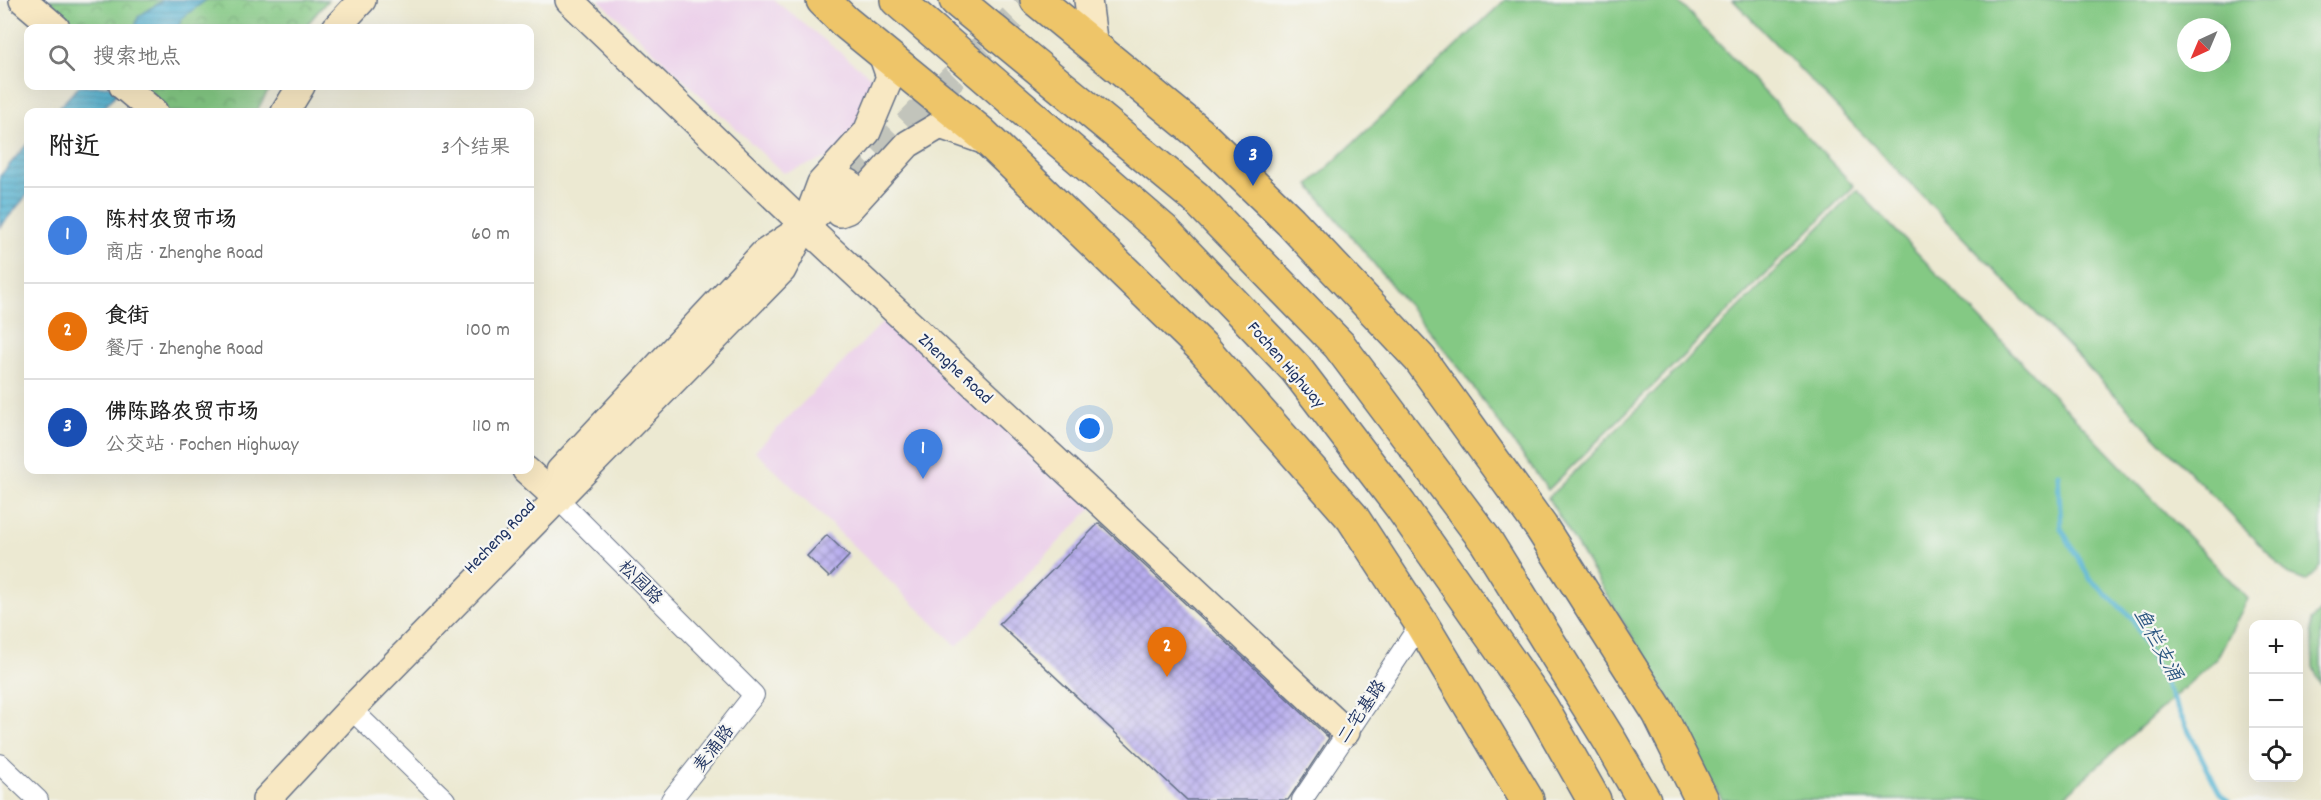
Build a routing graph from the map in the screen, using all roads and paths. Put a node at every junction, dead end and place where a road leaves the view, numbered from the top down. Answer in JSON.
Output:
{"nodes":[{"id":1,"x":23,"y":0,"type":"edge"},
{"id":2,"x":362,"y":0,"type":"edge"},
{"id":3,"x":569,"y":0,"type":"edge"},
{"id":4,"x":823,"y":0,"type":"edge"},
{"id":5,"x":897,"y":0,"type":"edge"},
{"id":6,"x":956,"y":0,"type":"edge"},
{"id":7,"x":1036,"y":0,"type":"edge"},
{"id":8,"x":1088,"y":0,"type":"edge"},
{"id":9,"x":52,"y":24,"type":"edge"},
{"id":10,"x":340,"y":24,"type":"edge"},
{"id":11,"x":1094,"y":47,"type":"junction"},
{"id":12,"x":881,"y":51,"type":"junction"},
{"id":13,"x":128,"y":90,"type":"edge"},
{"id":14,"x":299,"y":90,"type":"edge"},
{"id":15,"x":149,"y":108,"type":"edge"},
{"id":16,"x":287,"y":108,"type":"edge"},
{"id":17,"x":996,"y":148,"type":"junction"},
{"id":18,"x":849,"y":183,"type":"tunnel mouth"},
{"id":19,"x":805,"y":226,"type":"junction"},
{"id":20,"x":543,"y":485,"type":"edge"},
{"id":21,"x":1421,"y":623,"type":"junction"},
{"id":22,"x":754,"y":695,"type":"joint"},
{"id":23,"x":351,"y":709,"type":"junction"},
{"id":24,"x":1346,"y":732,"type":"junction"},
{"id":25,"x":0,"y":764,"type":"edge"},
{"id":26,"x":38,"y":800,"type":"edge"},
{"id":27,"x":247,"y":800,"type":"edge"},
{"id":28,"x":266,"y":800,"type":"edge"},
{"id":29,"x":445,"y":800,"type":"edge"},
{"id":30,"x":671,"y":800,"type":"edge"},
{"id":31,"x":1302,"y":800,"type":"edge"},
{"id":32,"x":1527,"y":800,"type":"edge"},
{"id":33,"x":1594,"y":800,"type":"edge"},
{"id":34,"x":1644,"y":800,"type":"edge"},
{"id":35,"x":1702,"y":800,"type":"edge"}],
"edges":[{"from":1,"to":9,"type":"main road"},
{"from":2,"to":10,"type":"main road"},
{"from":3,"to":19,"type":"main road","name":"Zhenghe Road"},
{"from":4,"to":12,"type":"highway"},
{"from":5,"to":33,"type":"highway","name":"Fochen Highway"},
{"from":6,"to":34,"type":"highway"},
{"from":7,"to":11,"type":"highway"},
{"from":8,"to":11,"type":"main road"},
{"from":11,"to":35,"type":"highway"},
{"from":12,"to":17,"type":"highway"},
{"from":12,"to":19,"type":"main road"},
{"from":13,"to":15,"type":"main road"},
{"from":14,"to":16,"type":"main road"},
{"from":17,"to":19,"type":"main road"},
{"from":17,"to":21,"type":"highway"},
{"from":18,"to":19,"type":"main road","name":"Hecheng Road"},
{"from":19,"to":20,"type":"main road","name":"Hecheng Road"},
{"from":19,"to":24,"type":"main road","name":"Zhenghe Road"},
{"from":20,"to":22,"type":"street","name":"松园路"},
{"from":20,"to":23,"type":"main road","name":"Hecheng Road"},
{"from":20,"to":27,"type":"main road","name":"Hecheng Road"},
{"from":21,"to":24,"type":"street","name":"二宅基路"},
{"from":21,"to":32,"type":"highway"},
{"from":22,"to":30,"type":"street","name":"麦涌路"},
{"from":23,"to":28,"type":"main road","name":"Hecheng Road"},
{"from":23,"to":29,"type":"street"},
{"from":24,"to":31,"type":"street","name":"二宅基路"},
{"from":25,"to":26,"type":"street"}]}
